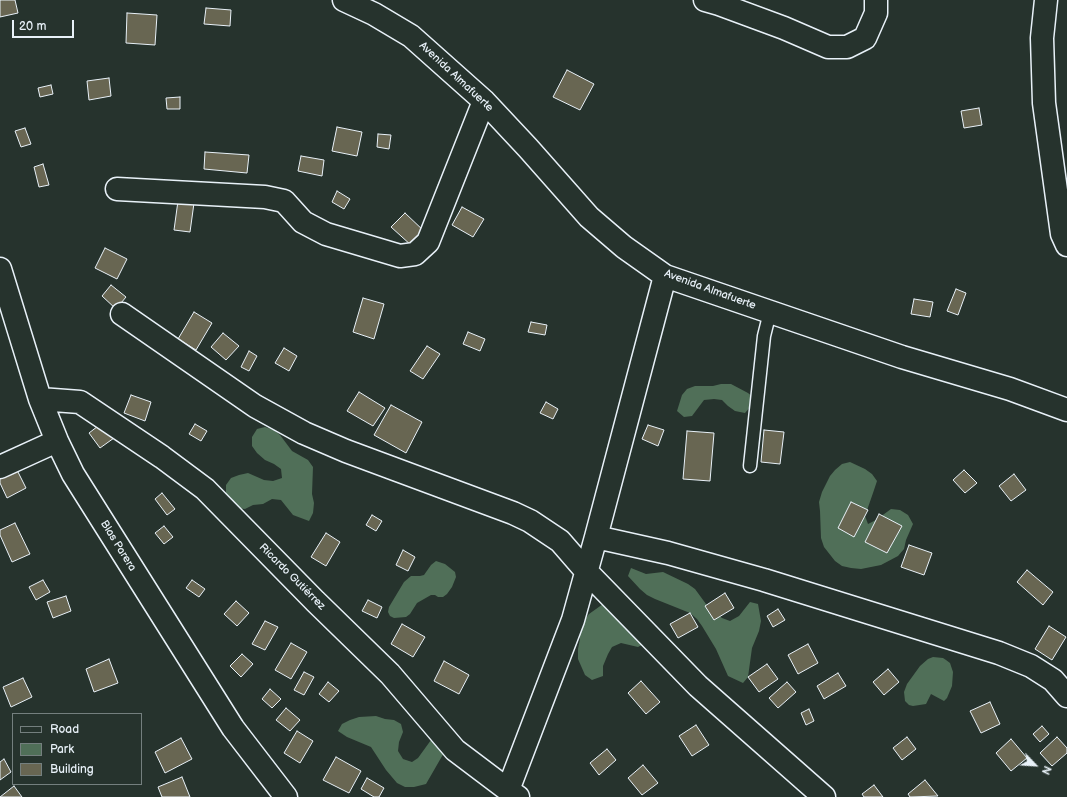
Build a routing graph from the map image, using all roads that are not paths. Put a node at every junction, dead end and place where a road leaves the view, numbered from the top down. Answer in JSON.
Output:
{"nodes":[{"id":1,"x":705,"y":0,"type":"edge"},
{"id":2,"x":876,"y":0,"type":"edge"},
{"id":3,"x":1046,"y":0,"type":"edge"},
{"id":4,"x":359,"y":3,"type":"edge"},
{"id":5,"x":484,"y":101,"type":"junction"},
{"id":6,"x":117,"y":189,"type":"dead end"},
{"id":7,"x":1067,"y":245,"type":"edge"},
{"id":8,"x":0,"y":269,"type":"edge"},
{"id":9,"x":665,"y":276,"type":"junction"},
{"id":10,"x":770,"y":312,"type":"junction"},
{"id":11,"x":122,"y":314,"type":"dead end"},
{"id":12,"x":40,"y":399,"type":"junction"},
{"id":13,"x":1067,"y":410,"type":"edge"},
{"id":14,"x":57,"y":441,"type":"junction"},
{"id":15,"x":750,"y":466,"type":"dead end"},
{"id":16,"x":0,"y":467,"type":"edge"},
{"id":17,"x":596,"y":537,"type":"junction"},
{"id":18,"x":586,"y":571,"type":"junction"},
{"id":19,"x":1067,"y":696,"type":"edge"},
{"id":20,"x":513,"y":794,"type":"edge"},
{"id":21,"x":286,"y":797,"type":"edge"},
{"id":22,"x":824,"y":797,"type":"edge"}],
"edges":[{"from":1,"to":2,"type":"street"},
{"from":3,"to":7,"type":"street"},
{"from":4,"to":5,"type":"street","name":"Avenida Almafuerte"},
{"from":5,"to":6,"type":"street"},
{"from":5,"to":9,"type":"street","name":"Avenida Almafuerte"},
{"from":8,"to":12,"type":"street","name":"Blas Parera"},
{"from":9,"to":10,"type":"street","name":"Avenida Almafuerte"},
{"from":9,"to":17,"type":"street"},
{"from":10,"to":13,"type":"street","name":"Avenida Almafuerte"},
{"from":10,"to":15,"type":"lane"},
{"from":11,"to":18,"type":"street"},
{"from":12,"to":14,"type":"street","name":"Blas Parera"},
{"from":12,"to":20,"type":"street","name":"Ricardo Gutiérrez"},
{"from":14,"to":16,"type":"street"},
{"from":14,"to":21,"type":"street","name":"Blas Parera"},
{"from":17,"to":18,"type":"street"},
{"from":17,"to":19,"type":"street"},
{"from":18,"to":20,"type":"street"},
{"from":18,"to":22,"type":"street"}]}
